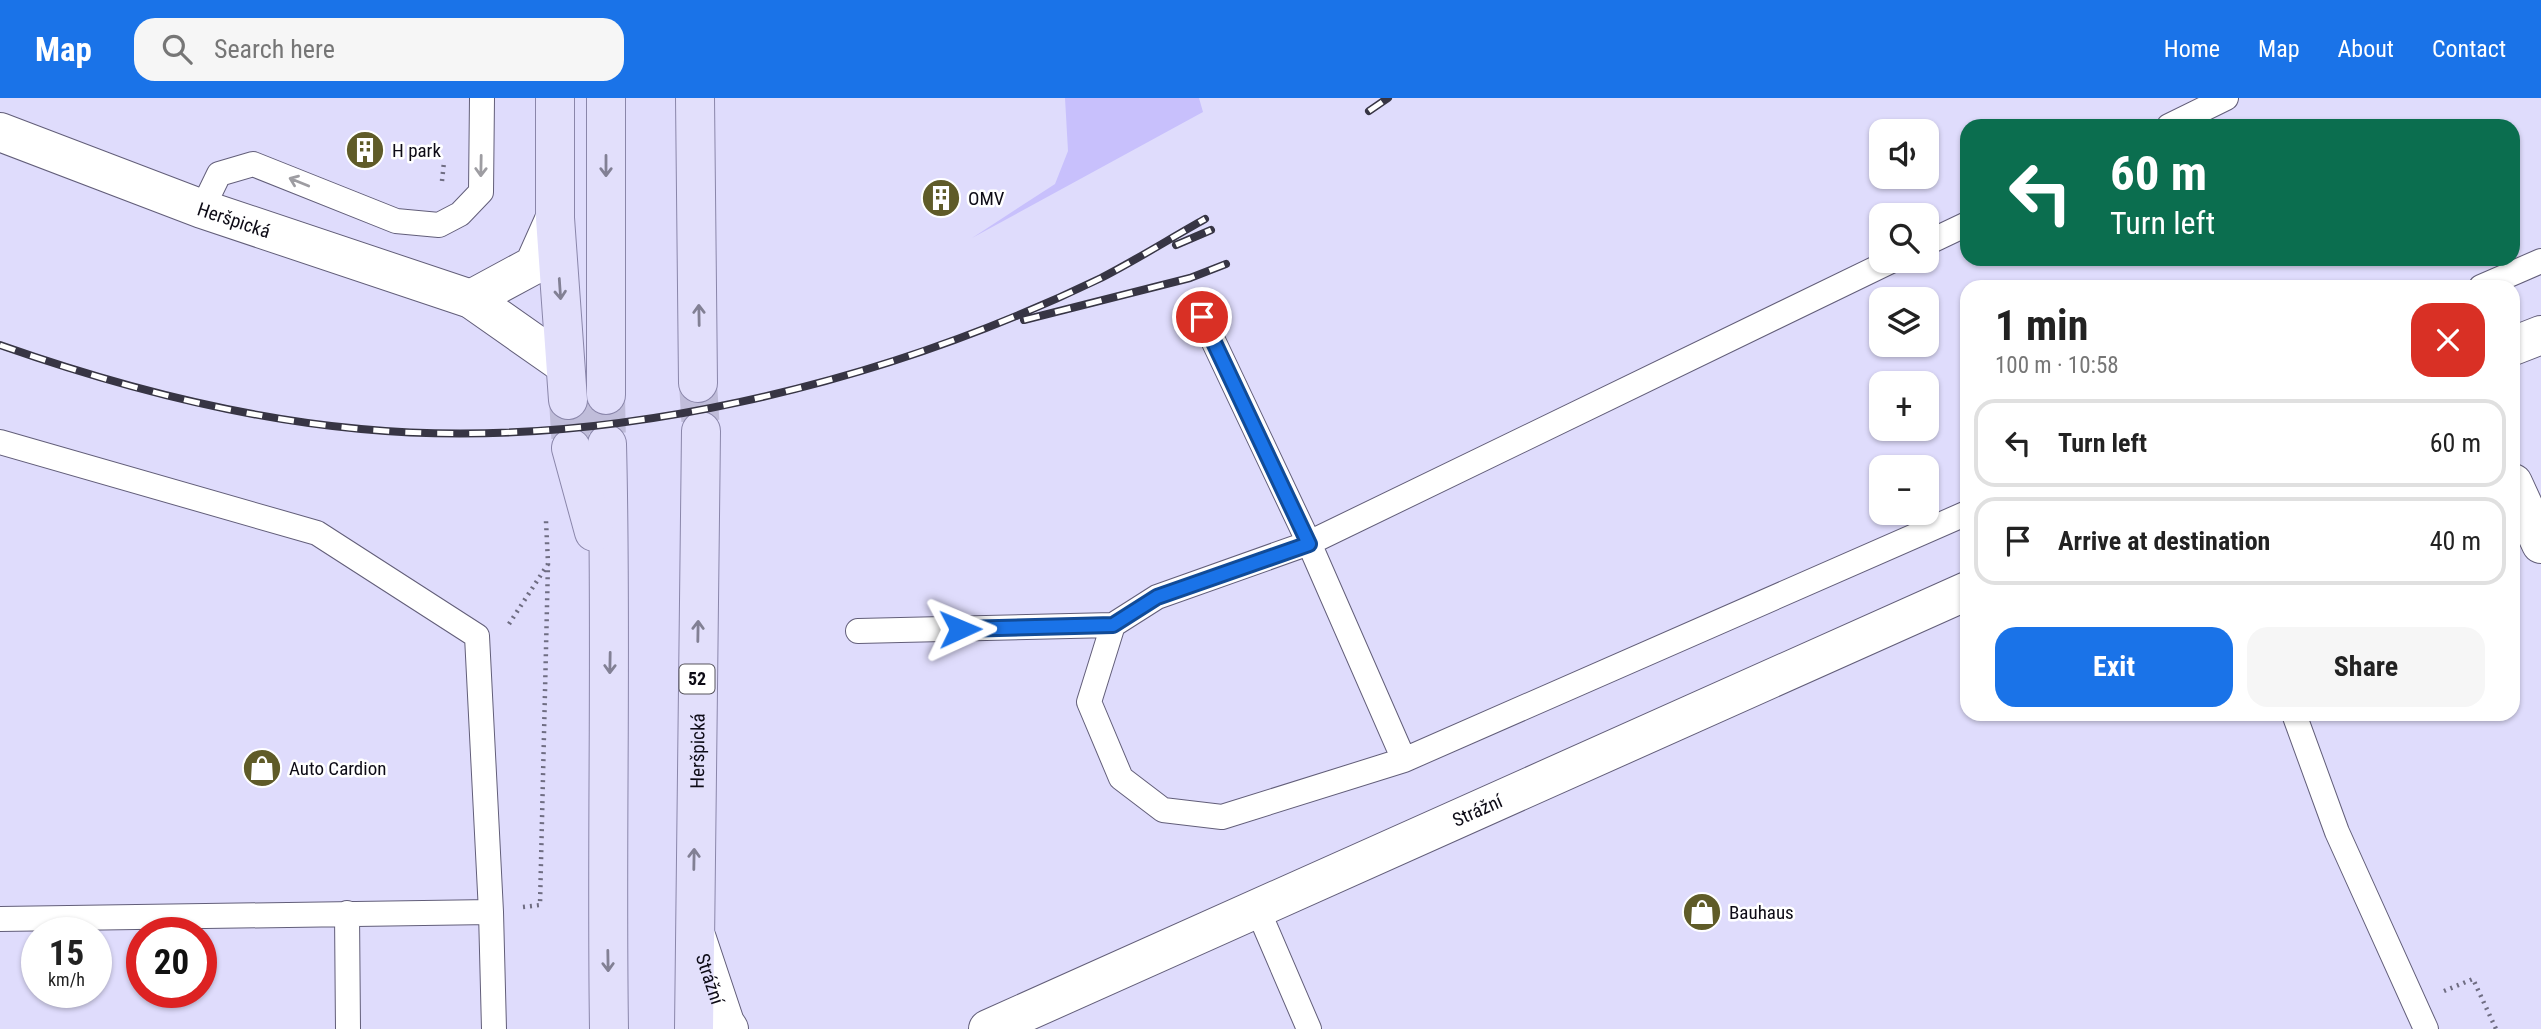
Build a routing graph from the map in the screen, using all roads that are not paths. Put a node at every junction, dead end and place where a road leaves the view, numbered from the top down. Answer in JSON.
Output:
{"nodes":[{"id":1,"x":482,"y":98,"type":"edge"},
{"id":2,"x":555,"y":98,"type":"edge"},
{"id":3,"x":606,"y":98,"type":"edge"},
{"id":4,"x":695,"y":98,"type":"edge"},
{"id":5,"x":2226,"y":98,"type":"edge"},
{"id":6,"x":2183,"y":119,"type":"edge"},
{"id":7,"x":0,"y":132,"type":"edge"},
{"id":8,"x":202,"y":209,"type":"junction"},
{"id":9,"x":555,"y":218,"type":"junction"},
{"id":10,"x":1960,"y":227,"type":"edge"},
{"id":11,"x":1939,"y":237,"type":"edge"},
{"id":12,"x":2541,"y":261,"type":"edge"},
{"id":13,"x":1869,"y":272,"type":"edge"},
{"id":14,"x":2497,"y":280,"type":"edge"},
{"id":15,"x":471,"y":299,"type":"junction"},
{"id":16,"x":1202,"y":317,"type":"dead end"},
{"id":17,"x":2541,"y":335,"type":"edge"},
{"id":18,"x":2520,"y":343,"type":"edge"},
{"id":19,"x":566,"y":382,"type":"joint"},
{"id":20,"x":698,"y":383,"type":"tunnel mouth"},
{"id":21,"x":606,"y":395,"type":"tunnel mouth"},
{"id":22,"x":701,"y":431,"type":"tunnel mouth"},
{"id":23,"x":0,"y":442,"type":"edge"},
{"id":24,"x":589,"y":446,"type":"tunnel mouth"},
{"id":25,"x":2520,"y":498,"type":"edge"},
{"id":26,"x":1960,"y":516,"type":"edge"},
{"id":27,"x":1309,"y":544,"type":"junction"},
{"id":28,"x":2541,"y":544,"type":"edge"},
{"id":29,"x":1960,"y":594,"type":"edge"},
{"id":30,"x":1113,"y":625,"type":"junction"},
{"id":31,"x":858,"y":631,"type":"dead end"},
{"id":32,"x":2297,"y":721,"type":"edge"},
{"id":33,"x":1405,"y":760,"type":"junction"},
{"id":34,"x":1257,"y":908,"type":"junction"},
{"id":35,"x":491,"y":912,"type":"junction"},
{"id":36,"x":347,"y":914,"type":"junction"},
{"id":37,"x":0,"y":919,"type":"edge"},
{"id":38,"x":694,"y":927,"type":"junction"},
{"id":39,"x":1045,"y":1017,"type":"edge"},
{"id":40,"x":348,"y":1029,"type":"edge"},
{"id":41,"x":494,"y":1029,"type":"edge"},
{"id":42,"x":609,"y":1029,"type":"edge"},
{"id":43,"x":694,"y":1029,"type":"edge"},
{"id":44,"x":729,"y":1029,"type":"edge"},
{"id":45,"x":988,"y":1029,"type":"edge"},
{"id":46,"x":1309,"y":1029,"type":"edge"},
{"id":47,"x":2426,"y":1029,"type":"edge"}],
"edges":[{"from":1,"to":8,"type":"lane","one_way":true},
{"from":2,"to":9,"type":"main road"},
{"from":3,"to":21,"type":"main road","one_way":true},
{"from":20,"to":4,"type":"main road","one_way":true},
{"from":5,"to":6,"type":"lane"},
{"from":7,"to":8,"type":"street","name":"Heršpická"},
{"from":8,"to":15,"type":"street","name":"Heršpická"},
{"from":9,"to":15,"type":"street"},
{"from":9,"to":19,"type":"main road","one_way":true},
{"from":10,"to":11,"type":"lane"},
{"from":12,"to":14,"type":"lane"},
{"from":13,"to":27,"type":"lane"},
{"from":15,"to":19,"type":"street","name":"Heršpická"},
{"from":16,"to":27,"type":"lane"},
{"from":17,"to":18,"type":"street"},
{"from":38,"to":22,"type":"main road","name":"Heršpická","number":"52","one_way":true},
{"from":23,"to":35,"type":"lane"},
{"from":24,"to":42,"type":"main road","one_way":true},
{"from":25,"to":28,"type":"street"},
{"from":26,"to":33,"type":"lane"},
{"from":27,"to":30,"type":"lane"},
{"from":27,"to":33,"type":"lane"},
{"from":29,"to":34,"type":"street","name":"Strážní"},
{"from":30,"to":31,"type":"lane"},
{"from":30,"to":33,"type":"lane"},
{"from":32,"to":47,"type":"lane"},
{"from":34,"to":39,"type":"street","name":"Strážní"},
{"from":34,"to":46,"type":"lane"},
{"from":35,"to":36,"type":"lane"},
{"from":35,"to":41,"type":"lane"},
{"from":36,"to":37,"type":"lane"},
{"from":36,"to":40,"type":"lane"},
{"from":38,"to":43,"type":"main road","name":"Heršpická","number":"52"},
{"from":38,"to":44,"type":"street","name":"Strážní"},
{"from":39,"to":45,"type":"street","name":"Strážní"}]}
